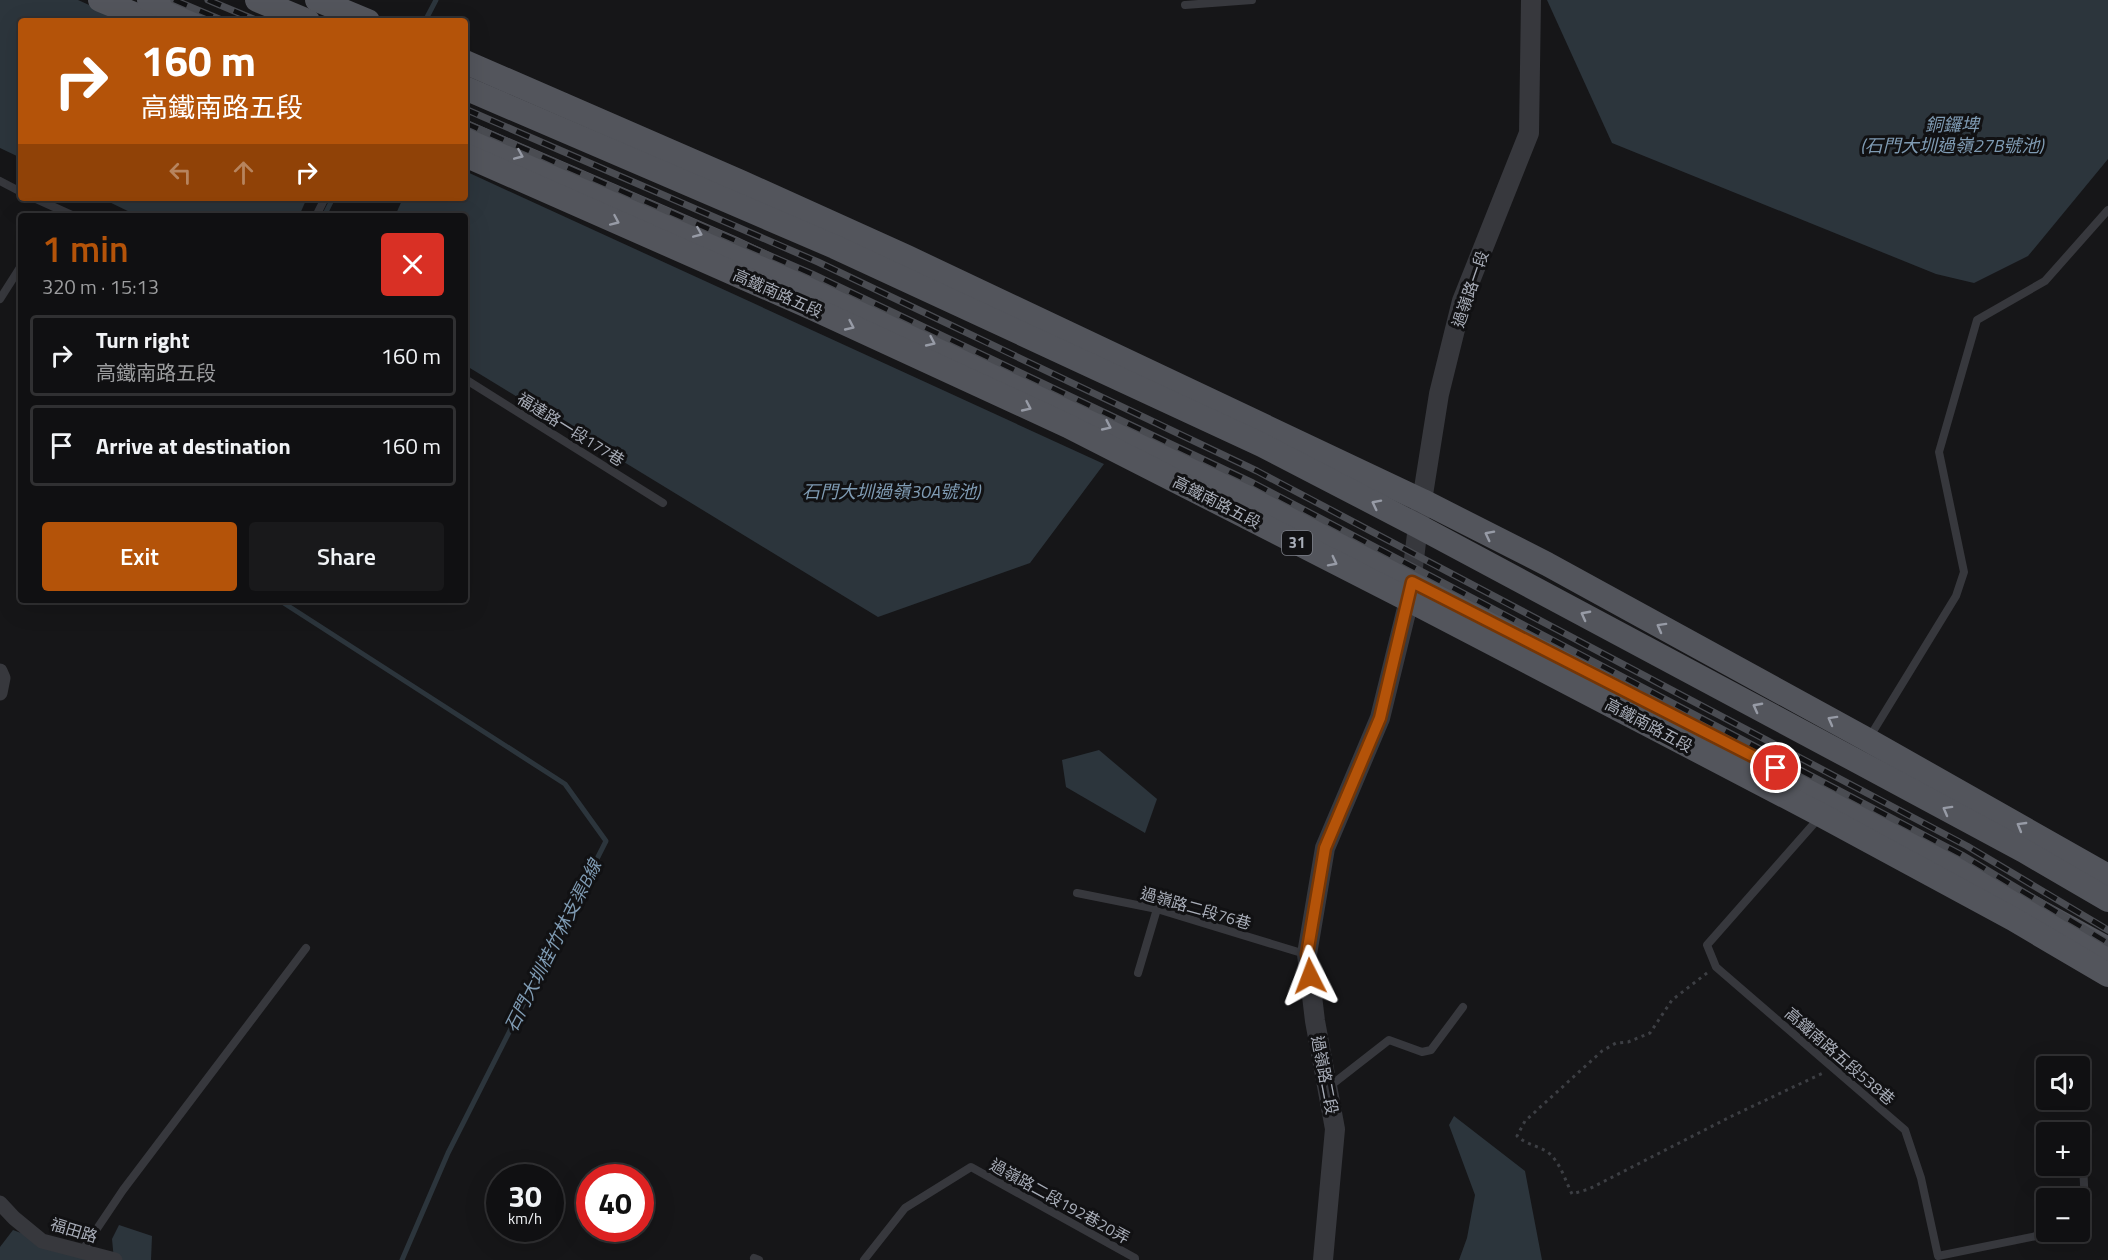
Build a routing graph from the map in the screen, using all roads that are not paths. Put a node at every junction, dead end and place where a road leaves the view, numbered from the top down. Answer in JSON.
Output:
{"nodes":[{"id":1,"x":100,"y":0,"type":"edge"},
{"id":2,"x":149,"y":0,"type":"edge"},
{"id":3,"x":257,"y":0,"type":"edge"},
{"id":4,"x":317,"y":0,"type":"edge"},
{"id":5,"x":1252,"y":0,"type":"edge"},
{"id":6,"x":1531,"y":0,"type":"edge"},
{"id":7,"x":1185,"y":4,"type":"dead end"},
{"id":8,"x":144,"y":18,"type":"edge"},
{"id":9,"x":193,"y":18,"type":"edge"},
{"id":10,"x":301,"y":18,"type":"edge"},
{"id":11,"x":361,"y":18,"type":"edge"},
{"id":12,"x":468,"y":63,"type":"edge"},
{"id":13,"x":468,"y":89,"type":"edge"},
{"id":14,"x":468,"y":133,"type":"edge"},
{"id":15,"x":468,"y":156,"type":"edge"},
{"id":16,"x":0,"y":181,"type":"edge"},
{"id":17,"x":741,"y":182,"type":"junction"},
{"id":18,"x":529,"y":183,"type":"junction"},
{"id":19,"x":18,"y":190,"type":"edge"},
{"id":20,"x":38,"y":201,"type":"edge"},
{"id":21,"x":625,"y":201,"type":"junction"},
{"id":22,"x":2108,"y":210,"type":"edge"},
{"id":23,"x":55,"y":213,"type":"edge"},
{"id":24,"x":834,"y":248,"type":"junction"},
{"id":25,"x":18,"y":271,"type":"edge"},
{"id":26,"x":0,"y":299,"type":"edge"},
{"id":27,"x":468,"y":381,"type":"edge"},
{"id":28,"x":1423,"y":501,"type":"junction"},
{"id":29,"x":663,"y":503,"type":"dead end"},
{"id":30,"x":1418,"y":526,"type":"junction"},
{"id":31,"x":1410,"y":591,"type":"junction"},
{"id":32,"x":0,"y":671,"type":"edge"},
{"id":33,"x":0,"y":693,"type":"edge"},
{"id":34,"x":1682,"y":720,"type":"junction"},
{"id":35,"x":1868,"y":740,"type":"junction"},
{"id":36,"x":1757,"y":782,"type":"junction"},
{"id":37,"x":1821,"y":815,"type":"junction"},
{"id":38,"x":2024,"y":851,"type":"junction"},
{"id":39,"x":2108,"y":876,"type":"edge"},
{"id":40,"x":1077,"y":893,"type":"dead end"},
{"id":41,"x":2108,"y":900,"type":"edge"},
{"id":42,"x":1156,"y":909,"type":"junction"},
{"id":43,"x":2013,"y":919,"type":"junction"},
{"id":44,"x":306,"y":948,"type":"dead end"},
{"id":45,"x":2108,"y":950,"type":"edge"},
{"id":46,"x":1307,"y":954,"type":"junction"},
{"id":47,"x":1138,"y":974,"type":"dead end"},
{"id":48,"x":2108,"y":975,"type":"edge"},
{"id":49,"x":1463,"y":1007,"type":"dead end"},
{"id":50,"x":1328,"y":1087,"type":"junction"},
{"id":51,"x":0,"y":1203,"type":"edge"},
{"id":52,"x":2036,"y":1236,"type":"edge"},
{"id":53,"x":81,"y":1252,"type":"junction"},
{"id":54,"x":115,"y":1260,"type":"edge"},
{"id":55,"x":864,"y":1260,"type":"edge"},
{"id":56,"x":1135,"y":1260,"type":"edge"},
{"id":57,"x":1323,"y":1260,"type":"edge"}],
"edges":[{"from":1,"to":8,"type":"main road"},
{"from":2,"to":9,"type":"main road"},
{"from":3,"to":10,"type":"main road"},
{"from":4,"to":11,"type":"main road"},
{"from":5,"to":7,"type":"lane"},
{"from":6,"to":28,"type":"street","name":"過嶺路一段"},
{"from":12,"to":17,"type":"main road"},
{"from":13,"to":24,"type":"main road"},
{"from":14,"to":21,"type":"main road","name":"高鐵南路五段","number":"31","one_way":true},
{"from":15,"to":18,"type":"main road","name":"高鐵南路五段","number":"31"},
{"from":16,"to":19,"type":"lane"},
{"from":17,"to":24,"type":"main road"},
{"from":17,"to":28,"type":"main road"},
{"from":18,"to":21,"type":"main road"},
{"from":18,"to":31,"type":"main road","name":"高鐵南路五段","number":"31","one_way":true},
{"from":20,"to":23,"type":"lane"},
{"from":21,"to":31,"type":"main road","name":"高鐵南路五段","number":"31","one_way":true},
{"from":22,"to":35,"type":"lane"},
{"from":30,"to":24,"type":"main road","one_way":true},
{"from":25,"to":26,"type":"lane"},
{"from":27,"to":29,"type":"lane","name":"福達路一段177巷"},
{"from":28,"to":30,"type":"street","name":"過嶺路一段"},
{"from":35,"to":28,"type":"main road","one_way":true},
{"from":30,"to":31,"type":"street","name":"過嶺路一段"},
{"from":38,"to":30,"type":"main road","one_way":true},
{"from":31,"to":34,"type":"main road","name":"高鐵南路五段","number":"31"},
{"from":31,"to":36,"type":"main road","name":"高鐵南路五段","number":"31"},
{"from":31,"to":46,"type":"street","name":"過嶺路二段"},
{"from":32,"to":33,"type":"street"},
{"from":34,"to":36,"type":"main road"},
{"from":34,"to":45,"type":"main road","name":"高鐵南路五段","number":"31"},
{"from":39,"to":35,"type":"main road","one_way":true},
{"from":36,"to":37,"type":"main road","name":"高鐵南路五段","number":"31"},
{"from":37,"to":43,"type":"main road","name":"高鐵南路五段","number":"31"},
{"from":37,"to":52,"type":"lane","name":"高鐵南路五段538巷"},
{"from":38,"to":39,"type":"main road"},
{"from":38,"to":41,"type":"main road"},
{"from":40,"to":42,"type":"lane","name":"過嶺路二段76巷"},
{"from":42,"to":46,"type":"lane","name":"過嶺路二段76巷"},
{"from":42,"to":47,"type":"lane"},
{"from":43,"to":45,"type":"main road"},
{"from":43,"to":48,"type":"main road","name":"高鐵南路五段","number":"31"},
{"from":44,"to":53,"type":"lane"},
{"from":46,"to":50,"type":"street","name":"過嶺路二段"},
{"from":49,"to":50,"type":"lane"},
{"from":50,"to":57,"type":"street","name":"過嶺路二段"},
{"from":51,"to":53,"type":"street","name":"福田路"},
{"from":53,"to":54,"type":"street","name":"福田路"},
{"from":55,"to":56,"type":"lane","name":"過嶺路二段192巷20弄"}]}
